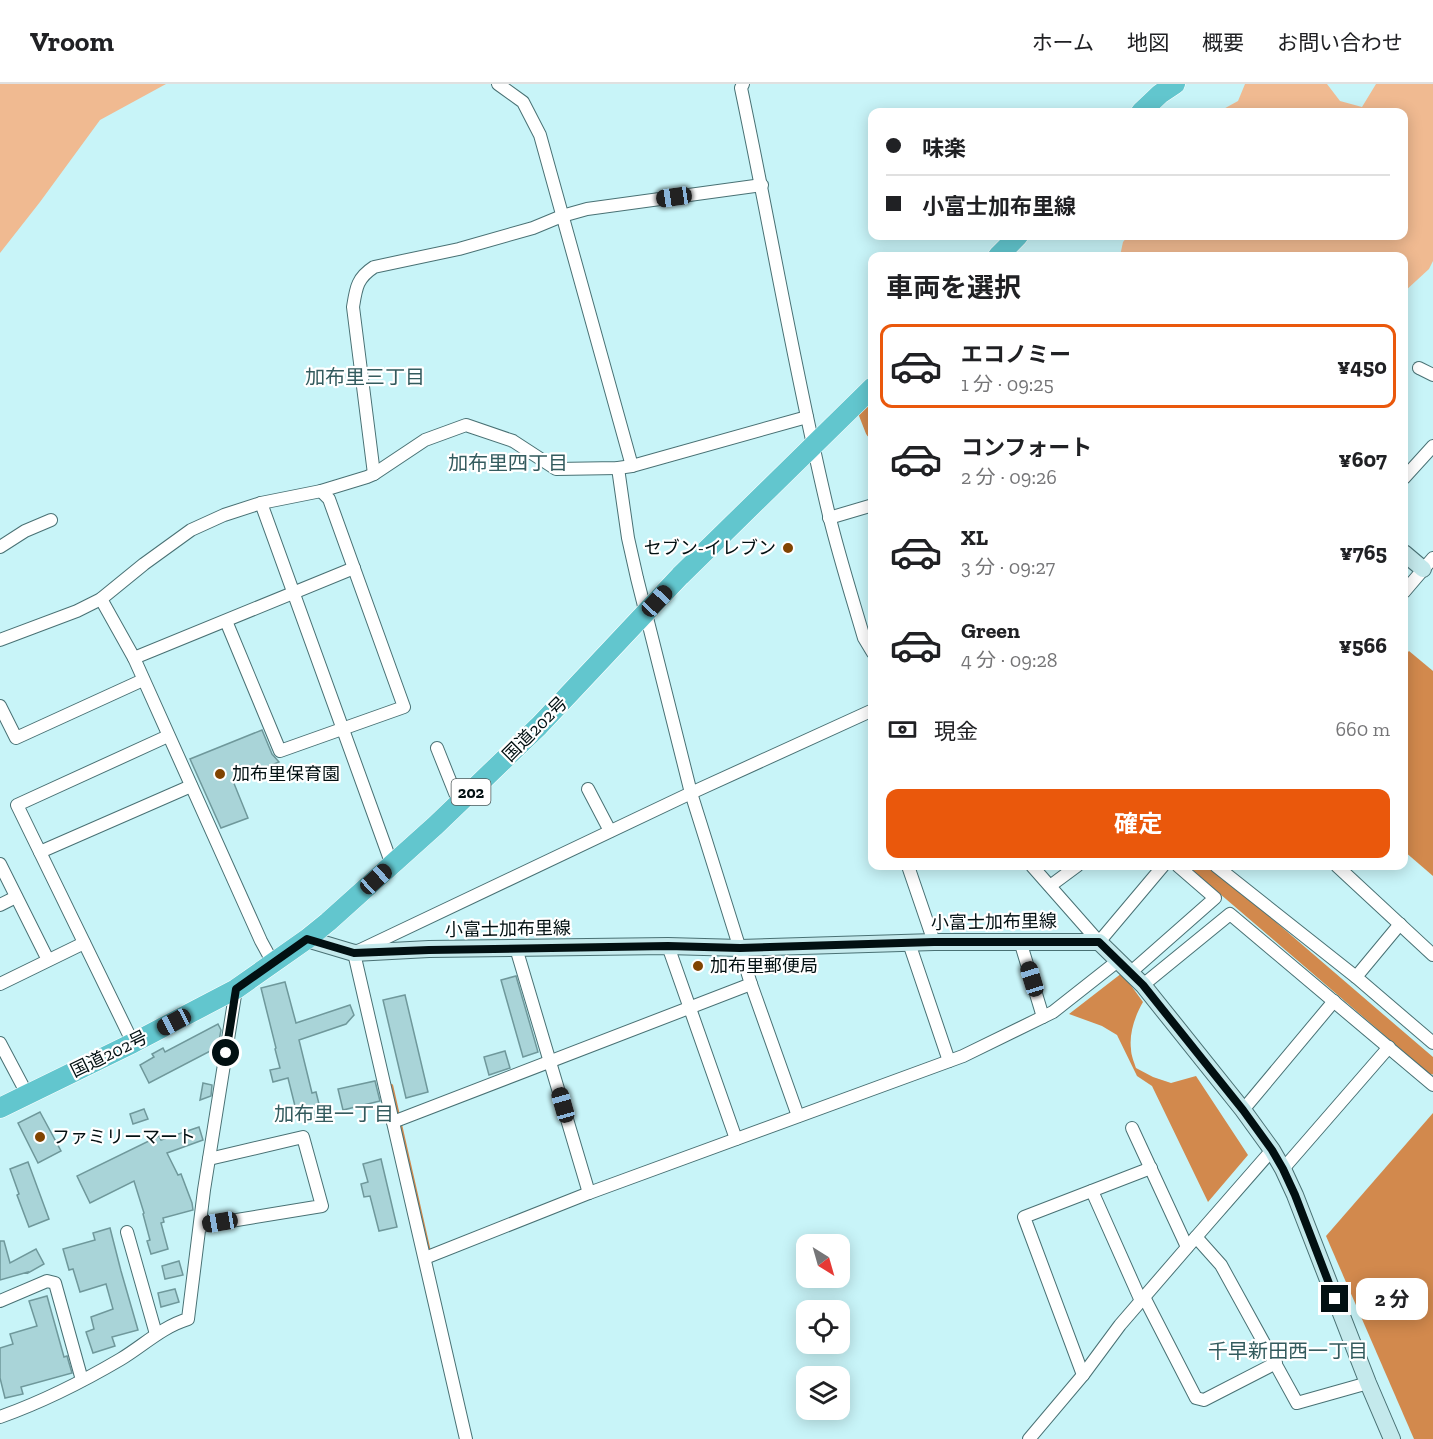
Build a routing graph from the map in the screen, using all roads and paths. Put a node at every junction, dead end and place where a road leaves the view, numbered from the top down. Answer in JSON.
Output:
{"nodes":[{"id":1,"x":498,"y":84,"type":"edge"},
{"id":2,"x":740,"y":85,"type":"edge"},
{"id":3,"x":1164,"y":87,"type":"edge"},
{"id":4,"x":1145,"y":108,"type":"edge"},
{"id":5,"x":762,"y":185,"type":"junction"},
{"id":6,"x":562,"y":216,"type":"junction"},
{"id":7,"x":1014,"y":240,"type":"edge"},
{"id":8,"x":1002,"y":252,"type":"edge"},
{"id":9,"x":1419,"y":368,"type":"dead end"},
{"id":10,"x":1433,"y":375,"type":"edge"},
{"id":11,"x":868,"y":392,"type":"edge"},
{"id":12,"x":807,"y":417,"type":"junction"},
{"id":13,"x":813,"y":446,"type":"junction"},
{"id":14,"x":1433,"y":446,"type":"edge"},
{"id":15,"x":632,"y":465,"type":"junction"},
{"id":16,"x":618,"y":468,"type":"junction"},
{"id":17,"x":374,"y":474,"type":"junction"},
{"id":18,"x":1408,"y":474,"type":"edge"},
{"id":19,"x":321,"y":491,"type":"junction"},
{"id":20,"x":261,"y":503,"type":"junction"},
{"id":21,"x":868,"y":507,"type":"edge"},
{"id":22,"x":830,"y":518,"type":"junction"},
{"id":23,"x":51,"y":520,"type":"dead end"},
{"id":24,"x":0,"y":548,"type":"edge"},
{"id":25,"x":1408,"y":555,"type":"edge"},
{"id":26,"x":1428,"y":564,"type":"edge"},
{"id":27,"x":354,"y":568,"type":"junction"},
{"id":28,"x":1408,"y":587,"type":"edge"},
{"id":29,"x":294,"y":592,"type":"junction"},
{"id":30,"x":101,"y":599,"type":"junction"},
{"id":31,"x":645,"y":613,"type":"junction"},
{"id":32,"x":226,"y":621,"type":"junction"},
{"id":33,"x":0,"y":640,"type":"edge"},
{"id":34,"x":868,"y":645,"type":"edge"},
{"id":35,"x":134,"y":658,"type":"junction"},
{"id":36,"x":143,"y":680,"type":"junction"},
{"id":37,"x":0,"y":706,"type":"edge"},
{"id":38,"x":868,"y":712,"type":"edge"},
{"id":39,"x":343,"y":730,"type":"junction"},
{"id":40,"x":168,"y":736,"type":"junction"},
{"id":41,"x":437,"y":748,"type":"dead end"},
{"id":42,"x":191,"y":786,"type":"junction"},
{"id":43,"x":588,"y":789,"type":"dead end"},
{"id":44,"x":691,"y":793,"type":"junction"},
{"id":45,"x":459,"y":803,"type":"junction"},
{"id":46,"x":610,"y":831,"type":"junction"},
{"id":47,"x":40,"y":852,"type":"junction"},
{"id":48,"x":0,"y":864,"type":"edge"},
{"id":49,"x":392,"y":865,"type":"junction"},
{"id":50,"x":909,"y":870,"type":"edge"},
{"id":51,"x":1036,"y":870,"type":"edge"},
{"id":52,"x":1072,"y":870,"type":"edge"},
{"id":53,"x":1160,"y":870,"type":"edge"},
{"id":54,"x":1183,"y":870,"type":"edge"},
{"id":55,"x":1221,"y":870,"type":"edge"},
{"id":56,"x":1341,"y":870,"type":"edge"},
{"id":57,"x":1050,"y":886,"type":"junction"},
{"id":58,"x":16,"y":897,"type":"junction"},
{"id":59,"x":1215,"y":898,"type":"junction"},
{"id":60,"x":0,"y":905,"type":"edge"},
{"id":61,"x":1230,"y":914,"type":"junction"},
{"id":62,"x":1400,"y":924,"type":"junction"},
{"id":63,"x":307,"y":939,"type":"junction"},
{"id":64,"x":1020,"y":941,"type":"junction"},
{"id":65,"x":934,"y":942,"type":"junction"},
{"id":66,"x":1099,"y":942,"type":"junction"},
{"id":67,"x":84,"y":943,"type":"junction"},
{"id":68,"x":909,"y":943,"type":"junction"},
{"id":69,"x":668,"y":946,"type":"junction"},
{"id":70,"x":516,"y":948,"type":"junction"},
{"id":71,"x":740,"y":948,"type":"junction"},
{"id":72,"x":354,"y":953,"type":"junction"},
{"id":73,"x":1433,"y":955,"type":"edge"},
{"id":74,"x":48,"y":960,"type":"junction"},
{"id":75,"x":273,"y":963,"type":"junction"},
{"id":76,"x":1125,"y":966,"type":"junction"},
{"id":77,"x":1356,"y":977,"type":"junction"},
{"id":78,"x":0,"y":984,"type":"edge"},
{"id":79,"x":751,"y":984,"type":"junction"},
{"id":80,"x":1143,"y":985,"type":"junction"},
{"id":81,"x":236,"y":989,"type":"junction"},
{"id":82,"x":1334,"y":1001,"type":"junction"},
{"id":83,"x":690,"y":1008,"type":"junction"},
{"id":84,"x":1043,"y":1017,"type":"junction"},
{"id":85,"x":0,"y":1043,"type":"edge"},
{"id":86,"x":133,"y":1043,"type":"junction"},
{"id":87,"x":1433,"y":1043,"type":"edge"},
{"id":88,"x":1389,"y":1047,"type":"junction"},
{"id":89,"x":550,"y":1060,"type":"junction"},
{"id":90,"x":949,"y":1061,"type":"junction"},
{"id":91,"x":1433,"y":1085,"type":"edge"},
{"id":92,"x":27,"y":1094,"type":"junction"},
{"id":93,"x":0,"y":1108,"type":"edge"},
{"id":94,"x":1243,"y":1110,"type":"junction"},
{"id":95,"x":798,"y":1116,"type":"junction"},
{"id":96,"x":399,"y":1119,"type":"junction"},
{"id":97,"x":1132,"y":1128,"type":"dead end"},
{"id":98,"x":736,"y":1139,"type":"junction"},
{"id":99,"x":1272,"y":1150,"type":"junction"},
{"id":100,"x":209,"y":1159,"type":"junction"},
{"id":101,"x":1150,"y":1168,"type":"junction"},
{"id":102,"x":1283,"y":1169,"type":"junction"},
{"id":103,"x":1092,"y":1191,"type":"junction"},
{"id":104,"x":589,"y":1193,"type":"junction"},
{"id":105,"x":200,"y":1226,"type":"junction"},
{"id":106,"x":127,"y":1232,"type":"dead end"},
{"id":107,"x":1196,"y":1237,"type":"junction"},
{"id":108,"x":1187,"y":1247,"type":"junction"},
{"id":109,"x":430,"y":1256,"type":"junction"},
{"id":110,"x":1143,"y":1299,"type":"junction"},
{"id":111,"x":0,"y":1301,"type":"edge"},
{"id":112,"x":156,"y":1334,"type":"junction"},
{"id":113,"x":1276,"y":1364,"type":"junction"},
{"id":114,"x":1083,"y":1375,"type":"junction"},
{"id":115,"x":82,"y":1380,"type":"junction"},
{"id":116,"x":1368,"y":1383,"type":"junction"},
{"id":117,"x":0,"y":1417,"type":"edge"},
{"id":118,"x":466,"y":1439,"type":"edge"},
{"id":119,"x":1029,"y":1439,"type":"edge"},
{"id":120,"x":1392,"y":1439,"type":"edge"}],
"edges":[{"from":1,"to":6,"type":"street"},
{"from":2,"to":5,"type":"street"},
{"from":3,"to":4,"type":"highway"},
{"from":5,"to":6,"type":"street"},
{"from":5,"to":12,"type":"street"},
{"from":6,"to":15,"type":"street"},
{"from":6,"to":17,"type":"street"},
{"from":7,"to":8,"type":"highway"},
{"from":9,"to":10,"type":"street"},
{"from":11,"to":13,"type":"highway","name":"国道202号","number":"202"},
{"from":12,"to":13,"type":"street"},
{"from":12,"to":15,"type":"street"},
{"from":13,"to":22,"type":"street"},
{"from":13,"to":31,"type":"highway","name":"国道202号","number":"202"},
{"from":14,"to":18,"type":"street"},
{"from":15,"to":16,"type":"street"},
{"from":16,"to":17,"type":"street"},
{"from":16,"to":31,"type":"street"},
{"from":17,"to":19,"type":"street"},
{"from":19,"to":20,"type":"street"},
{"from":19,"to":27,"type":"street"},
{"from":20,"to":29,"type":"street"},
{"from":20,"to":30,"type":"street"},
{"from":21,"to":22,"type":"street"},
{"from":22,"to":34,"type":"street"},
{"from":23,"to":24,"type":"street"},
{"from":25,"to":26,"type":"main road"},
{"from":26,"to":28,"type":"street"},
{"from":27,"to":29,"type":"street"},
{"from":27,"to":39,"type":"street"},
{"from":29,"to":32,"type":"street"},
{"from":29,"to":39,"type":"street"},
{"from":30,"to":33,"type":"street"},
{"from":30,"to":35,"type":"street"},
{"from":31,"to":44,"type":"street"},
{"from":31,"to":45,"type":"highway","name":"国道202号","number":"202"},
{"from":32,"to":35,"type":"street"},
{"from":32,"to":39,"type":"street"},
{"from":35,"to":36,"type":"street"},
{"from":36,"to":37,"type":"street"},
{"from":36,"to":40,"type":"street"},
{"from":38,"to":44,"type":"street"},
{"from":39,"to":49,"type":"street"},
{"from":40,"to":42,"type":"street"},
{"from":40,"to":47,"type":"street"},
{"from":41,"to":45,"type":"street"},
{"from":42,"to":47,"type":"street"},
{"from":42,"to":75,"type":"street"},
{"from":43,"to":46,"type":"street"},
{"from":44,"to":46,"type":"street"},
{"from":44,"to":71,"type":"street"},
{"from":45,"to":49,"type":"highway","name":"国道202号","number":"202"},
{"from":46,"to":72,"type":"street"},
{"from":47,"to":67,"type":"street"},
{"from":48,"to":58,"type":"street"},
{"from":49,"to":63,"type":"highway","name":"国道202号","number":"202"},
{"from":50,"to":65,"type":"street"},
{"from":51,"to":57,"type":"street"},
{"from":52,"to":57,"type":"street"},
{"from":53,"to":66,"type":"street"},
{"from":54,"to":59,"type":"street"},
{"from":55,"to":77,"type":"street"},
{"from":56,"to":62,"type":"street"},
{"from":57,"to":66,"type":"street"},
{"from":58,"to":60,"type":"street"},
{"from":58,"to":74,"type":"street"},
{"from":59,"to":61,"type":"street"},
{"from":59,"to":76,"type":"street"},
{"from":61,"to":80,"type":"street"},
{"from":61,"to":82,"type":"street"},
{"from":62,"to":73,"type":"street"},
{"from":62,"to":77,"type":"street"},
{"from":63,"to":72,"type":"main road","name":"小富士加布里線"},
{"from":63,"to":75,"type":"highway","name":"国道202号","number":"202"},
{"from":64,"to":65,"type":"main road","name":"小富士加布里線"},
{"from":64,"to":66,"type":"main road","name":"小富士加布里線"},
{"from":64,"to":84,"type":"street"},
{"from":65,"to":68,"type":"main road","name":"小富士加布里線"},
{"from":66,"to":76,"type":"main road"},
{"from":67,"to":74,"type":"street"},
{"from":67,"to":86,"type":"street"},
{"from":68,"to":71,"type":"main road","name":"小富士加布里線"},
{"from":68,"to":90,"type":"street"},
{"from":69,"to":70,"type":"main road","name":"小富士加布里線"},
{"from":69,"to":71,"type":"main road","name":"小富士加布里線"},
{"from":69,"to":83,"type":"street"},
{"from":70,"to":72,"type":"main road","name":"小富士加布里線"},
{"from":70,"to":89,"type":"street"},
{"from":71,"to":79,"type":"street"},
{"from":72,"to":96,"type":"street"},
{"from":74,"to":78,"type":"street"},
{"from":75,"to":81,"type":"highway","name":"国道202号","number":"202"},
{"from":76,"to":80,"type":"main road"},
{"from":76,"to":84,"type":"street"},
{"from":77,"to":87,"type":"street"},
{"from":79,"to":83,"type":"street"},
{"from":79,"to":95,"type":"street"},
{"from":80,"to":94,"type":"main road"},
{"from":81,"to":86,"type":"highway","name":"国道202号","number":"202"},
{"from":81,"to":100,"type":"street"},
{"from":82,"to":88,"type":"street"},
{"from":82,"to":94,"type":"street"},
{"from":83,"to":89,"type":"street"},
{"from":83,"to":98,"type":"street"},
{"from":84,"to":90,"type":"street"},
{"from":85,"to":92,"type":"street"},
{"from":86,"to":92,"type":"highway","name":"国道202号","number":"202"},
{"from":88,"to":91,"type":"street"},
{"from":88,"to":102,"type":"street"},
{"from":89,"to":96,"type":"street"},
{"from":89,"to":104,"type":"street"},
{"from":90,"to":95,"type":"street"},
{"from":92,"to":93,"type":"highway","name":"国道202号","number":"202"},
{"from":94,"to":99,"type":"main road"},
{"from":95,"to":98,"type":"street"},
{"from":96,"to":109,"type":"street"},
{"from":97,"to":101,"type":"street"},
{"from":98,"to":104,"type":"street"},
{"from":99,"to":102,"type":"main road"},
{"from":99,"to":107,"type":"street"},
{"from":100,"to":105,"type":"street"},
{"from":100,"to":105,"type":"street"},
{"from":101,"to":103,"type":"street"},
{"from":101,"to":108,"type":"street"},
{"from":102,"to":116,"type":"main road"},
{"from":103,"to":110,"type":"street"},
{"from":103,"to":114,"type":"street"},
{"from":104,"to":109,"type":"street"},
{"from":105,"to":112,"type":"street"},
{"from":106,"to":112,"type":"street"},
{"from":107,"to":108,"type":"street"},
{"from":107,"to":113,"type":"street"},
{"from":108,"to":110,"type":"street"},
{"from":109,"to":118,"type":"street"},
{"from":110,"to":113,"type":"street"},
{"from":110,"to":114,"type":"street"},
{"from":111,"to":115,"type":"street"},
{"from":112,"to":115,"type":"street"},
{"from":113,"to":116,"type":"street"},
{"from":114,"to":119,"type":"street"},
{"from":115,"to":117,"type":"street"},
{"from":116,"to":120,"type":"main road"}]}
